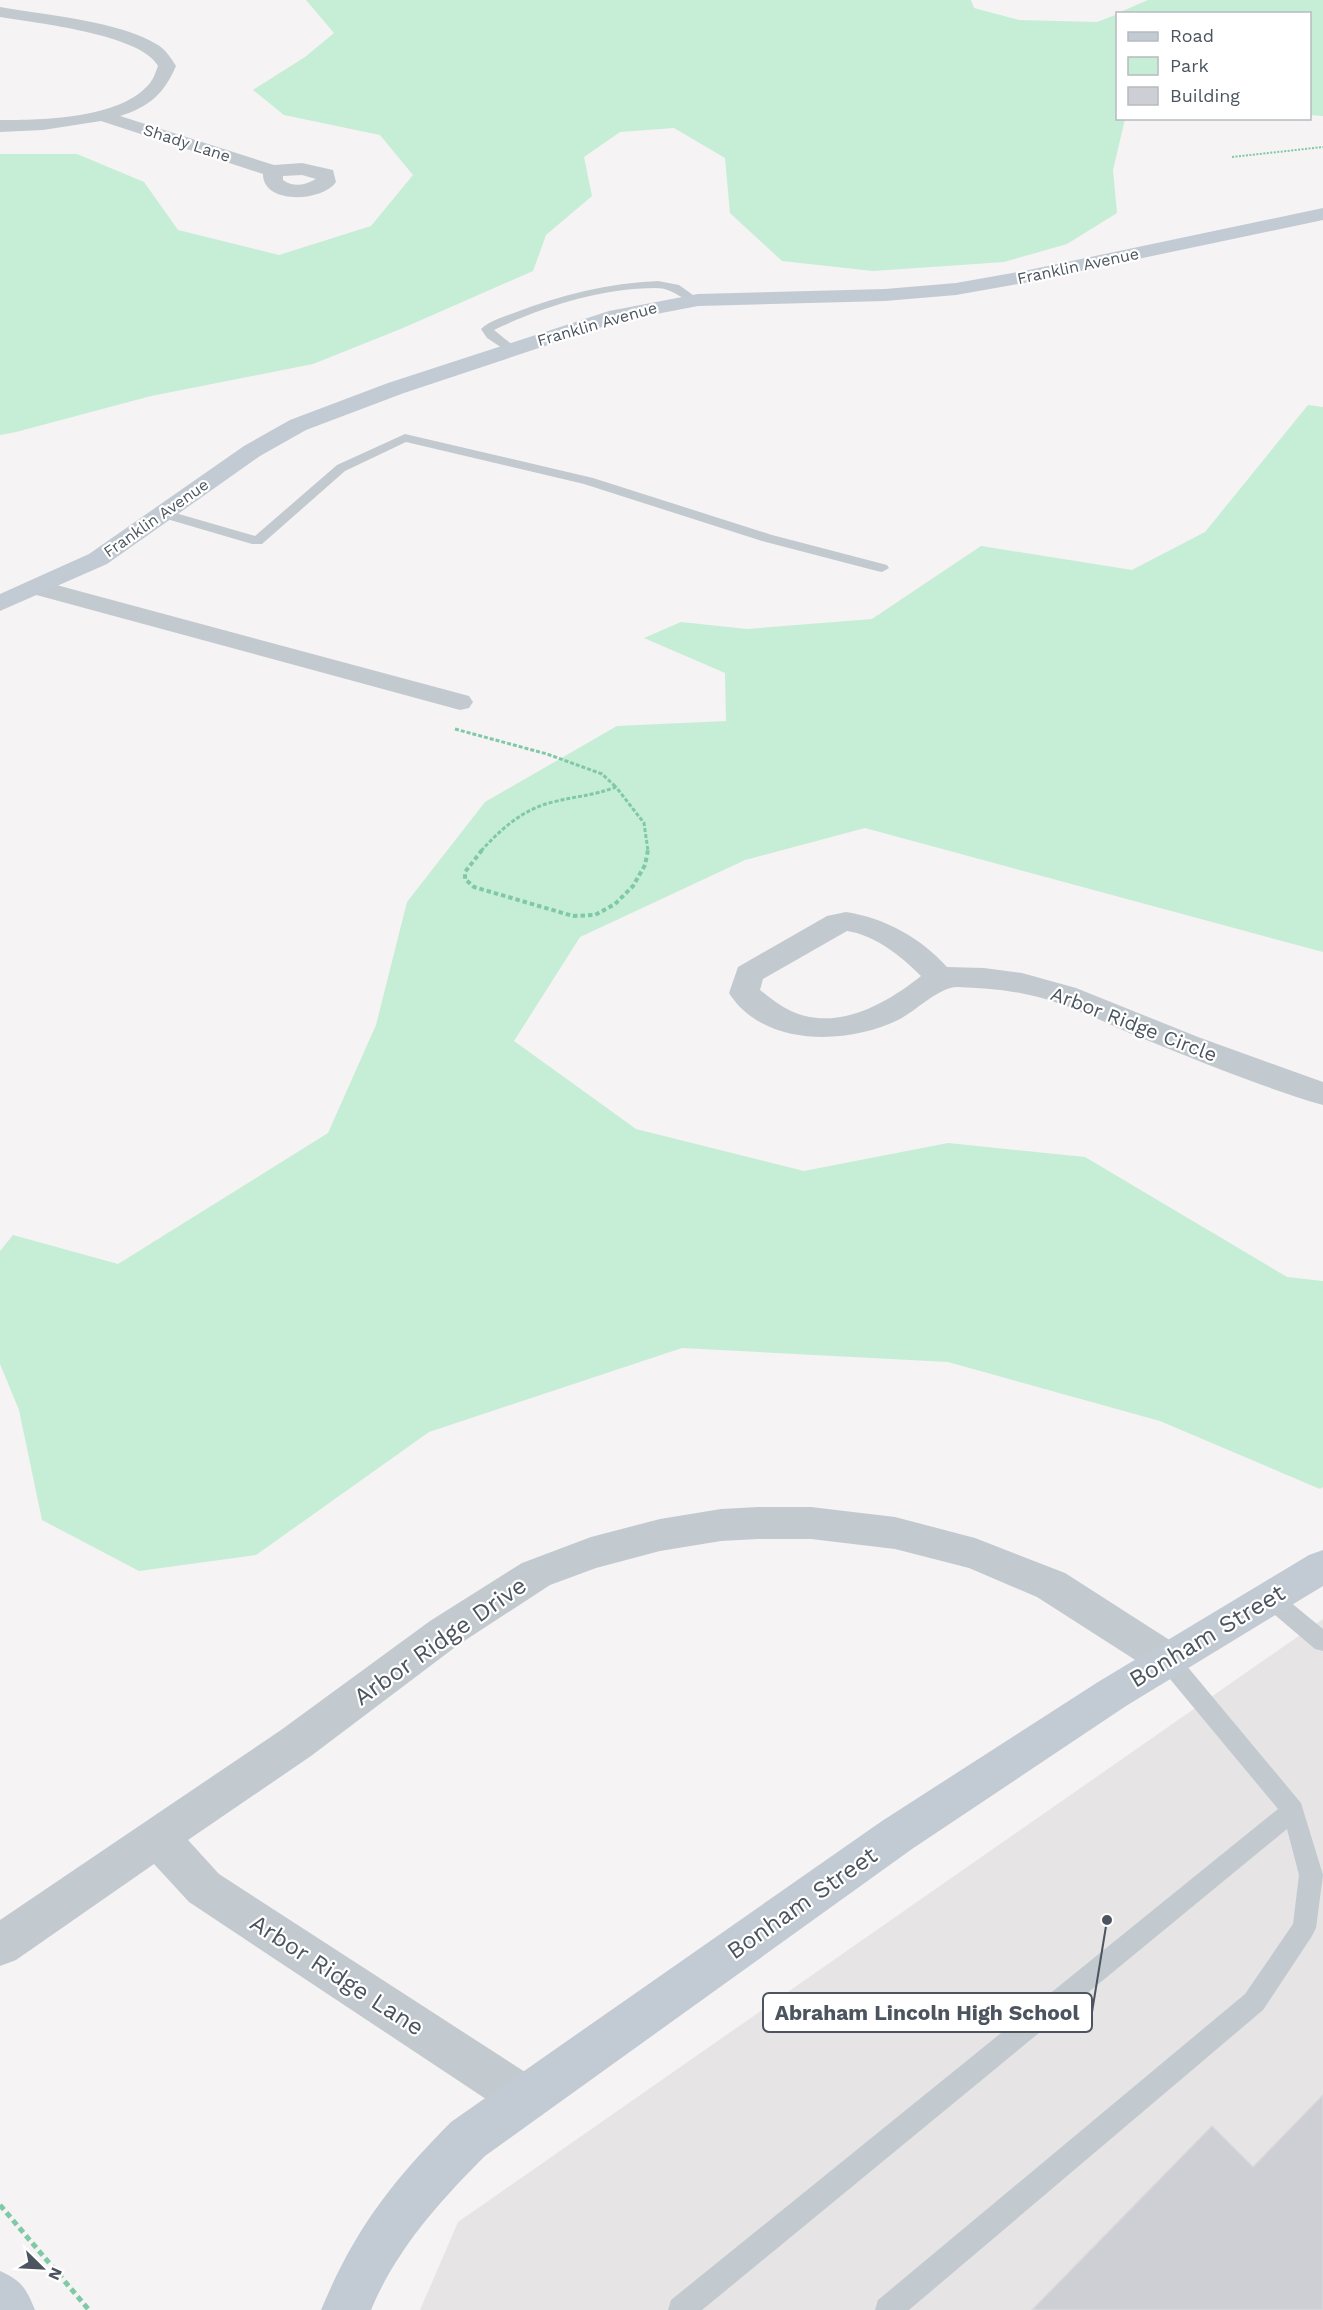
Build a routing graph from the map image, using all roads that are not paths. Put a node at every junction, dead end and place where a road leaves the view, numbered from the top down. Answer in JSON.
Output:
{"nodes":[{"id":1,"x":0,"y":12,"type":"edge"},
{"id":2,"x":100,"y":115,"type":"junction"},
{"id":3,"x":0,"y":126,"type":"edge"},
{"id":4,"x":273,"y":171,"type":"dead end"},
{"id":5,"x":1323,"y":214,"type":"edge"},
{"id":6,"x":694,"y":300,"type":"junction"},
{"id":7,"x":511,"y":350,"type":"junction"},
{"id":8,"x":165,"y":514,"type":"junction"},
{"id":9,"x":882,"y":568,"type":"dead end"},
{"id":10,"x":38,"y":588,"type":"junction"},
{"id":11,"x":0,"y":603,"type":"edge"},
{"id":12,"x":460,"y":702,"type":"dead end"},
{"id":13,"x":939,"y":977,"type":"junction"},
{"id":14,"x":1323,"y":1094,"type":"edge"},
{"id":15,"x":1323,"y":1566,"type":"edge"},
{"id":16,"x":1270,"y":1598,"type":"junction"},
{"id":17,"x":1323,"y":1642,"type":"edge"},
{"id":18,"x":1168,"y":1659,"type":"junction"},
{"id":19,"x":1293,"y":1810,"type":"junction"},
{"id":20,"x":158,"y":1838,"type":"junction"},
{"id":21,"x":0,"y":1945,"type":"edge"},
{"id":22,"x":526,"y":2099,"type":"junction"},
{"id":23,"x":0,"y":2296,"type":"edge"},
{"id":24,"x":10,"y":2310,"type":"edge"},
{"id":25,"x":346,"y":2310,"type":"edge"},
{"id":26,"x":681,"y":2310,"type":"edge"},
{"id":27,"x":888,"y":2310,"type":"edge"}],
"edges":[{"from":1,"to":2,"type":"street"},
{"from":2,"to":3,"type":"street"},
{"from":2,"to":4,"type":"street","name":"Shady Lane"},
{"from":5,"to":6,"type":"street","name":"Franklin Avenue"},
{"from":6,"to":7,"type":"street","name":"Franklin Avenue"},
{"from":6,"to":7,"type":"lane"},
{"from":7,"to":8,"type":"street","name":"Franklin Avenue"},
{"from":8,"to":9,"type":"lane"},
{"from":8,"to":10,"type":"street","name":"Franklin Avenue"},
{"from":10,"to":11,"type":"street","name":"Franklin Avenue"},
{"from":10,"to":12,"type":"street"},
{"from":13,"to":13,"type":"street"},
{"from":13,"to":14,"type":"street","name":"Arbor Ridge Circle"},
{"from":15,"to":16,"type":"street","name":"Bonham Street"},
{"from":16,"to":17,"type":"lane"},
{"from":16,"to":18,"type":"street","name":"Bonham Street"},
{"from":18,"to":19,"type":"lane"},
{"from":18,"to":20,"type":"street","name":"Arbor Ridge Drive"},
{"from":18,"to":22,"type":"street","name":"Bonham Street"},
{"from":19,"to":26,"type":"lane"},
{"from":19,"to":27,"type":"lane"},
{"from":20,"to":21,"type":"street","name":"Arbor Ridge Drive"},
{"from":20,"to":22,"type":"street","name":"Arbor Ridge Lane"},
{"from":22,"to":25,"type":"street","name":"Bonham Street"},
{"from":23,"to":24,"type":"street"}]}
